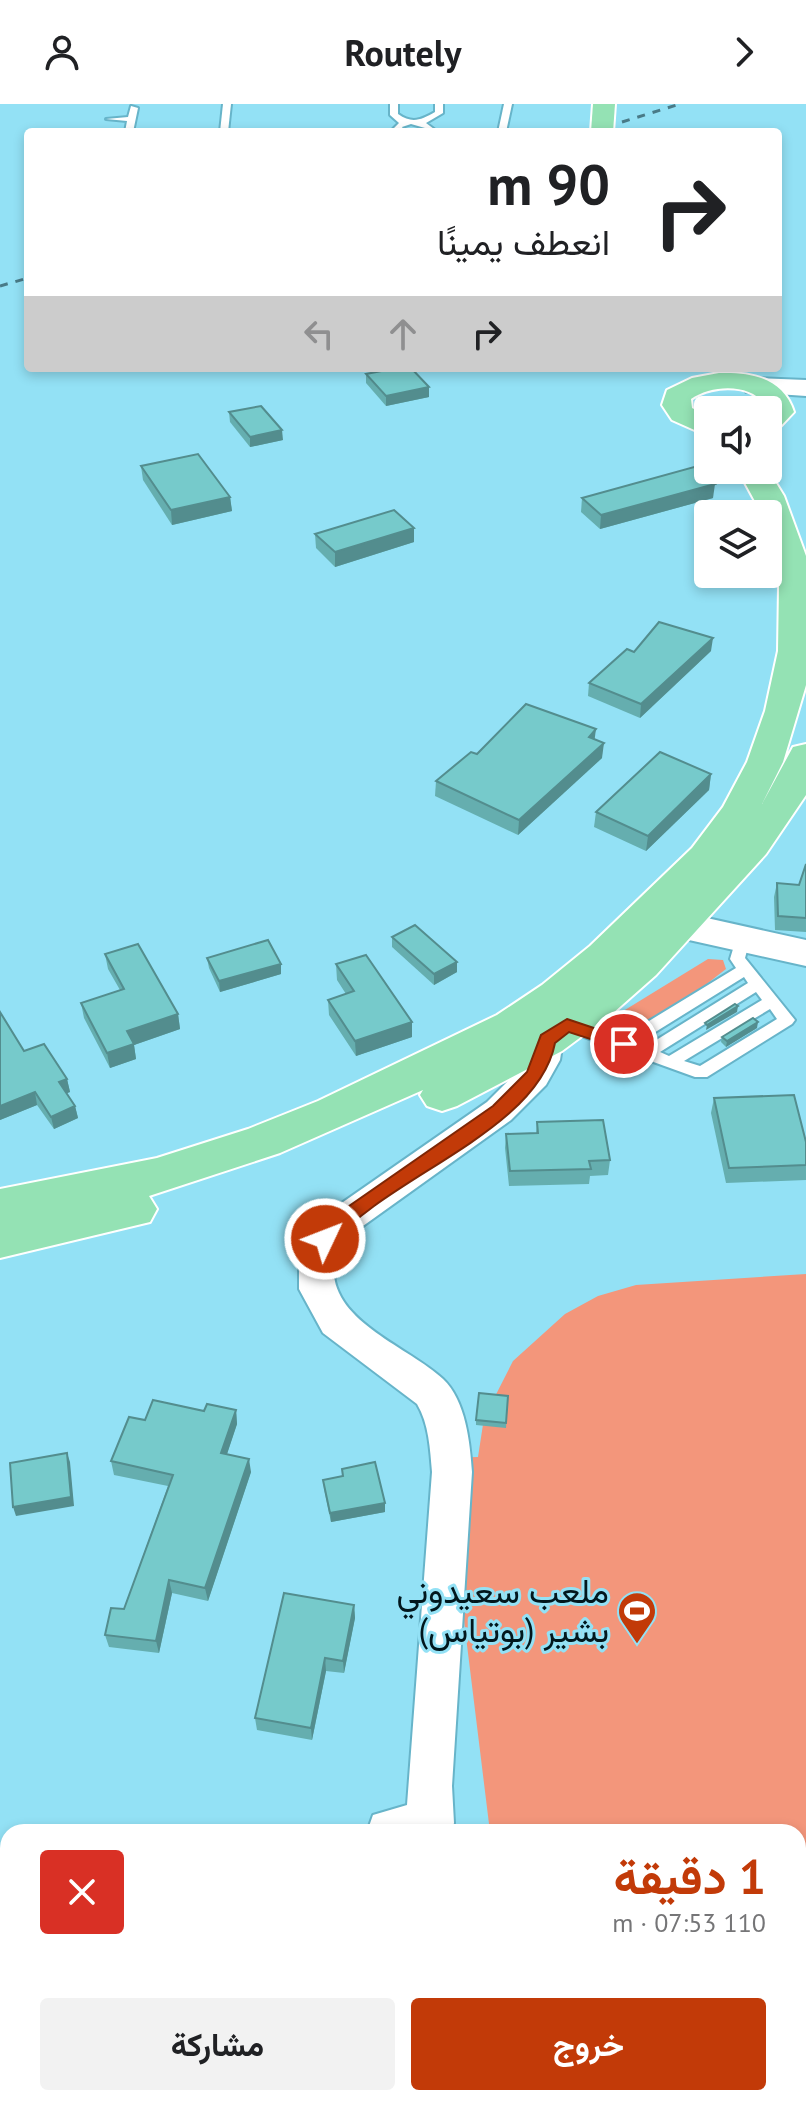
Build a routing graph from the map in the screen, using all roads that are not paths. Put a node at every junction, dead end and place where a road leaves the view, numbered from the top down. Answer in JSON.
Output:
{"nodes":[{"id":1,"x":227,"y":104,"type":"edge"},
{"id":2,"x":394,"y":104,"type":"edge"},
{"id":3,"x":439,"y":104,"type":"edge"},
{"id":4,"x":508,"y":104,"type":"edge"},
{"id":5,"x":583,"y":104,"type":"edge"},
{"id":6,"x":604,"y":104,"type":"edge"},
{"id":7,"x":134,"y":108,"type":"dead end"},
{"id":8,"x":110,"y":119,"type":"dead end"},
{"id":9,"x":132,"y":119,"type":"junction"},
{"id":10,"x":421,"y":123,"type":"junction"},
{"id":11,"x":130,"y":128,"type":"edge"},
{"id":12,"x":224,"y":128,"type":"edge"},
{"id":13,"x":403,"y":128,"type":"edge"},
{"id":14,"x":430,"y":128,"type":"edge"},
{"id":15,"x":503,"y":128,"type":"edge"},
{"id":16,"x":583,"y":128,"type":"edge"},
{"id":17,"x":602,"y":128,"type":"edge"},
{"id":18,"x":686,"y":378,"type":"edge"},
{"id":19,"x":744,"y":379,"type":"edge"},
{"id":20,"x":806,"y":388,"type":"edge"},
{"id":21,"x":774,"y":396,"type":"edge"},
{"id":22,"x":694,"y":420,"type":"edge"},
{"id":23,"x":782,"y":448,"type":"edge"},
{"id":24,"x":773,"y":484,"type":"edge"},
{"id":25,"x":806,"y":518,"type":"edge"},
{"id":26,"x":806,"y":755,"type":"edge"},
{"id":27,"x":661,"y":923,"type":"junction"},
{"id":28,"x":806,"y":953,"type":"edge"},
{"id":29,"x":744,"y":954,"type":"junction"},
{"id":30,"x":758,"y":984,"type":"junction"},
{"id":31,"x":772,"y":1001,"type":"junction"},
{"id":32,"x":548,"y":1026,"type":"junction"},
{"id":33,"x":624,"y":1044,"type":"junction"},
{"id":34,"x":647,"y":1053,"type":"junction"},
{"id":35,"x":672,"y":1061,"type":"junction"},
{"id":36,"x":0,"y":1207,"type":"edge"},
{"id":37,"x":0,"y":1239,"type":"edge"},
{"id":38,"x":420,"y":1824,"type":"edge"}],
"edges":[{"from":1,"to":12,"type":"lane"},
{"from":2,"to":13,"type":"lane"},
{"from":3,"to":10,"type":"lane"},
{"from":4,"to":15,"type":"lane"},
{"from":5,"to":16,"type":"highway"},
{"from":6,"to":17,"type":"highway"},
{"from":7,"to":9,"type":"lane"},
{"from":8,"to":9,"type":"lane"},
{"from":9,"to":11,"type":"lane"},
{"from":10,"to":13,"type":"lane"},
{"from":10,"to":14,"type":"lane"},
{"from":18,"to":19,"type":"highway"},
{"from":18,"to":22,"type":"highway"},
{"from":19,"to":20,"type":"main road"},
{"from":19,"to":21,"type":"highway"},
{"from":23,"to":25,"type":"highway"},
{"from":24,"to":27,"type":"highway"},
{"from":26,"to":27,"type":"highway"},
{"from":27,"to":29,"type":"street"},
{"from":27,"to":32,"type":"highway"},
{"from":28,"to":29,"type":"street"},
{"from":29,"to":30,"type":"lane"},
{"from":29,"to":33,"type":"lane"},
{"from":30,"to":31,"type":"lane"},
{"from":30,"to":34,"type":"lane"},
{"from":31,"to":35,"type":"lane"},
{"from":31,"to":35,"type":"lane"},
{"from":32,"to":33,"type":"lane"},
{"from":32,"to":36,"type":"highway"},
{"from":32,"to":37,"type":"highway"},
{"from":32,"to":38,"type":"street"},
{"from":33,"to":34,"type":"lane"},
{"from":34,"to":35,"type":"lane"}]}
